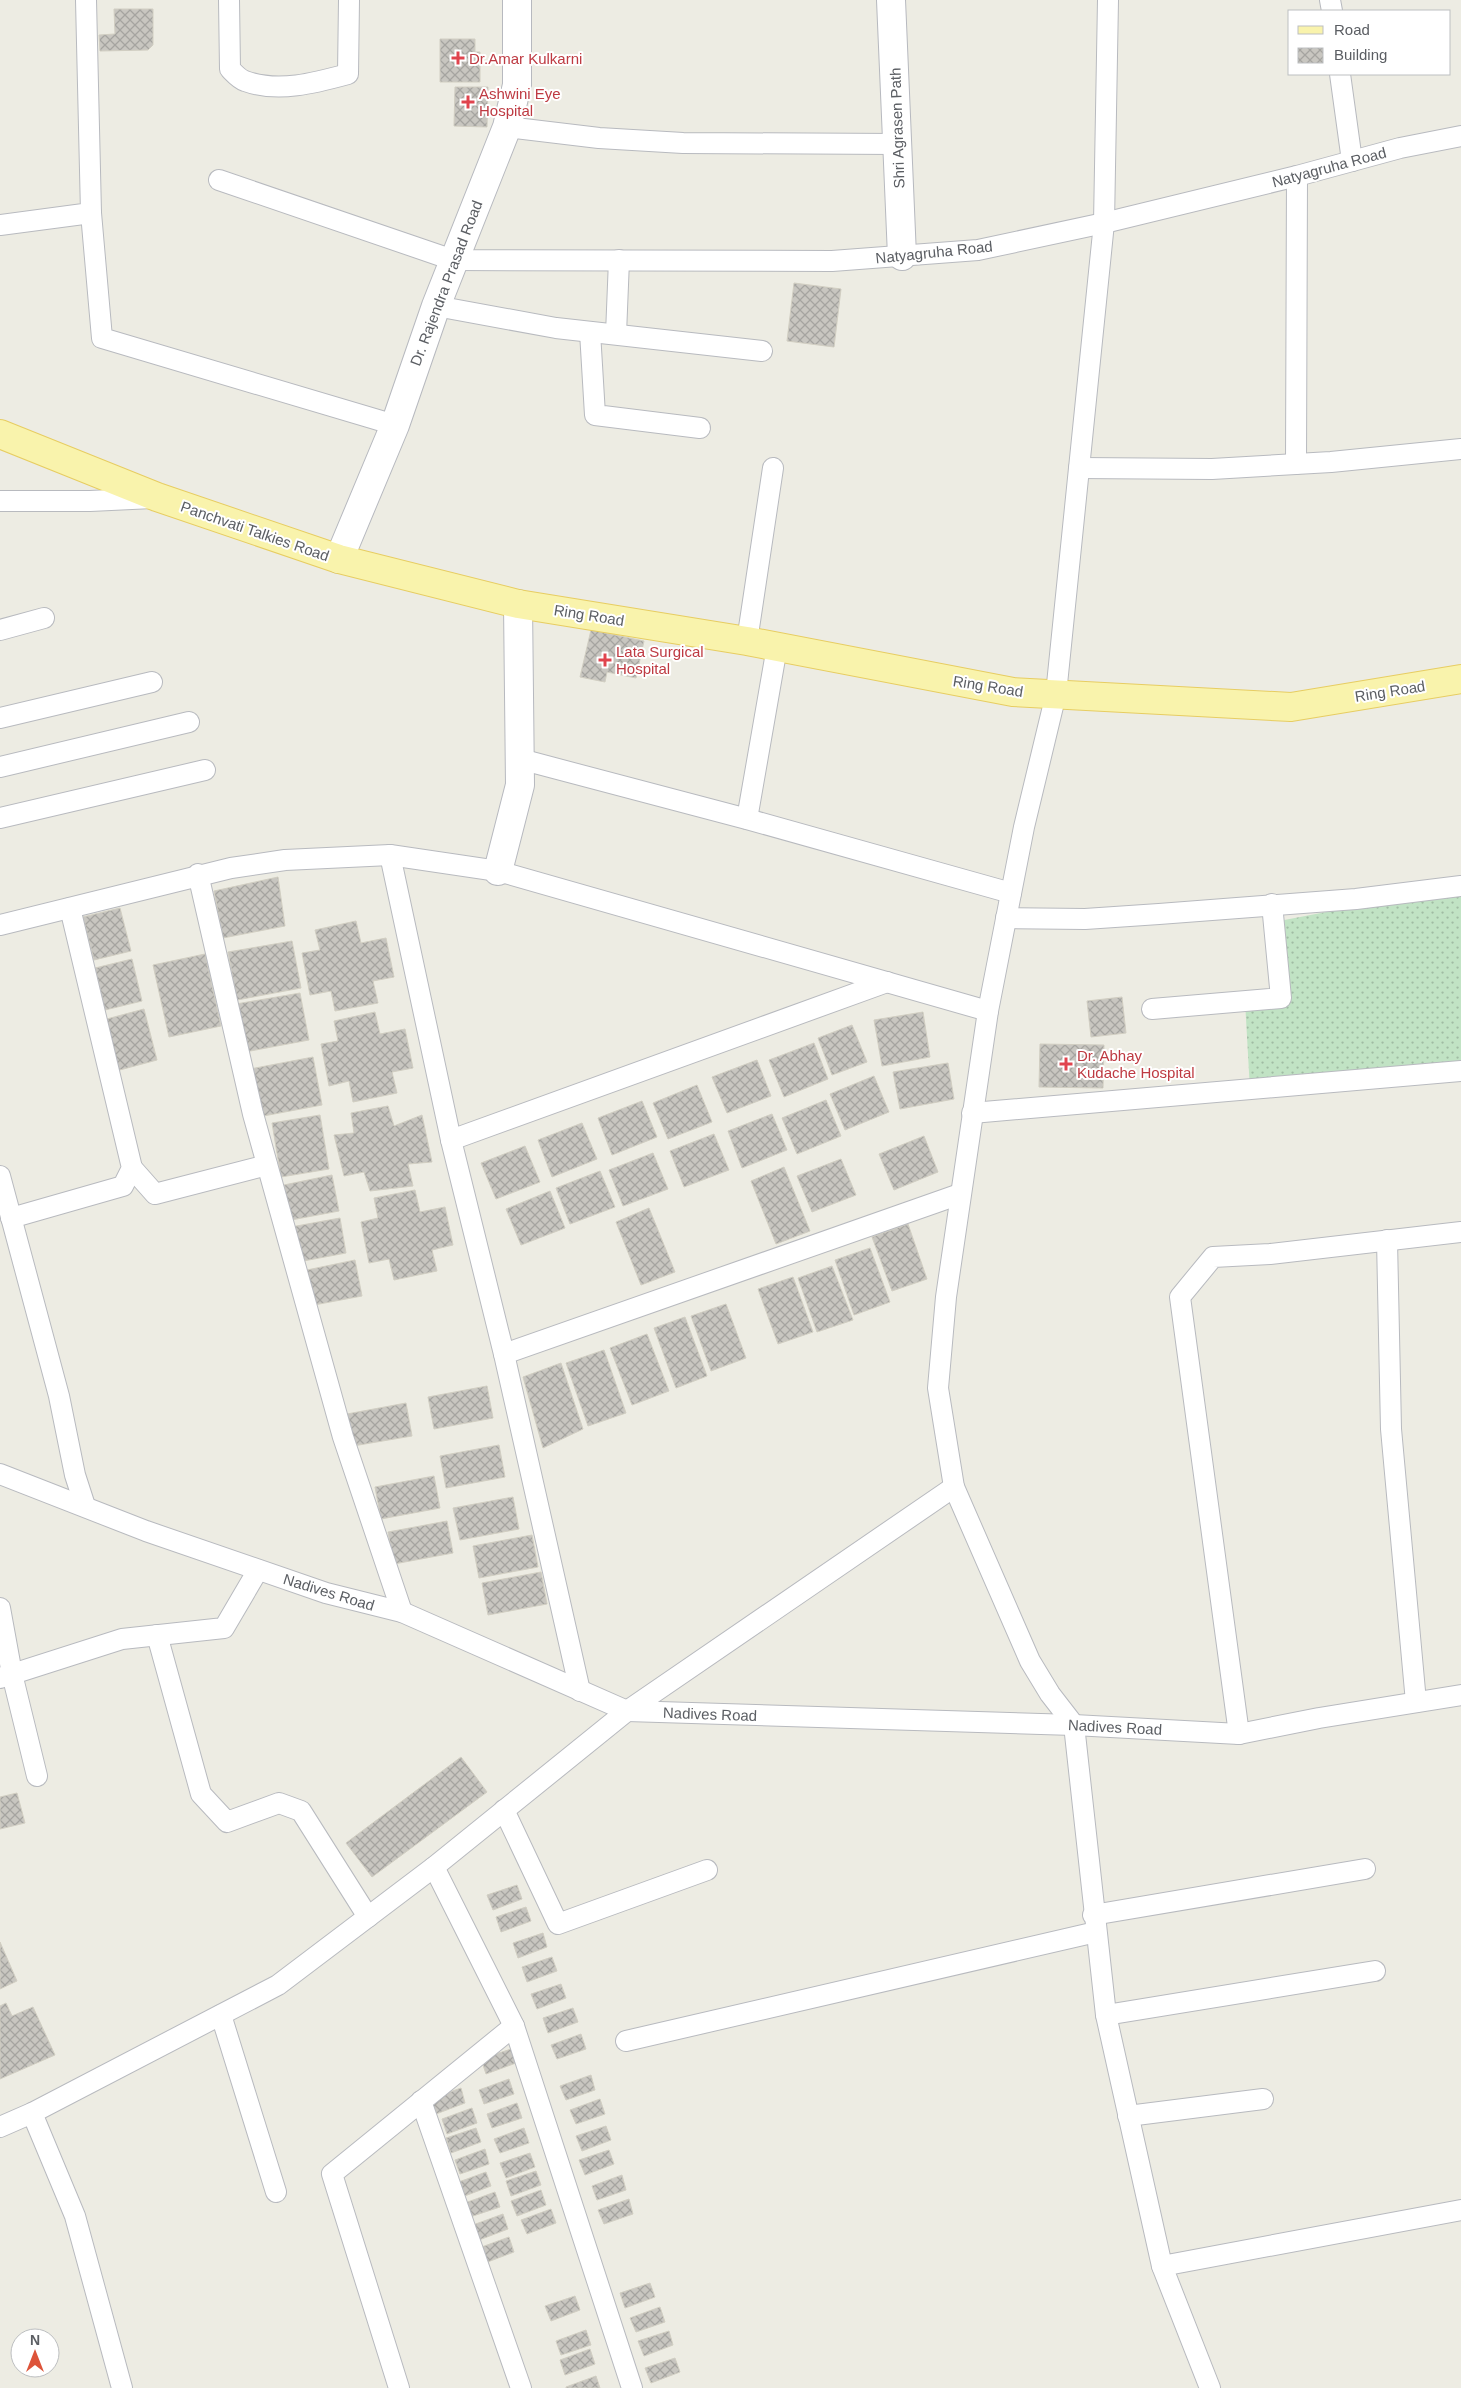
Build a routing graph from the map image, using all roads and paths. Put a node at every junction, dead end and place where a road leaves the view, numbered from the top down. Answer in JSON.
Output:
{"nodes":[{"id":1,"x":86,"y":0,"type":"edge"},
{"id":2,"x":229,"y":0,"type":"edge"},
{"id":3,"x":349,"y":0,"type":"edge"},
{"id":4,"x":517,"y":0,"type":"edge"},
{"id":5,"x":891,"y":0,"type":"edge"},
{"id":6,"x":1108,"y":0,"type":"edge"},
{"id":7,"x":1340,"y":75,"type":"edge"},
{"id":8,"x":507,"y":127,"type":"junction"},
{"id":9,"x":1461,"y":136,"type":"edge"},
{"id":10,"x":898,"y":144,"type":"junction"},
{"id":11,"x":1352,"y":161,"type":"junction"},
{"id":12,"x":1297,"y":176,"type":"junction"},
{"id":13,"x":219,"y":180,"type":"dead end"},
{"id":14,"x":91,"y":213,"type":"junction"},
{"id":15,"x":1104,"y":223,"type":"junction"},
{"id":16,"x":0,"y":225,"type":"edge"},
{"id":17,"x":902,"y":256,"type":"junction"},
{"id":18,"x":454,"y":260,"type":"junction"},
{"id":19,"x":619,"y":260,"type":"junction"},
{"id":20,"x":436,"y":306,"type":"junction"},
{"id":21,"x":590,"y":332,"type":"junction"},
{"id":22,"x":616,"y":334,"type":"junction"},
{"id":23,"x":762,"y":351,"type":"dead end"},
{"id":24,"x":395,"y":425,"type":"junction"},
{"id":25,"x":700,"y":428,"type":"dead end"},
{"id":26,"x":0,"y":434,"type":"edge"},
{"id":27,"x":1461,"y":449,"type":"edge"},
{"id":28,"x":1296,"y":464,"type":"junction"},
{"id":29,"x":773,"y":468,"type":"dead end"},
{"id":30,"x":1079,"y":468,"type":"junction"},
{"id":31,"x":157,"y":497,"type":"junction"},
{"id":32,"x":0,"y":501,"type":"edge"},
{"id":33,"x":338,"y":559,"type":"junction"},
{"id":34,"x":518,"y":604,"type":"junction"},
{"id":35,"x":44,"y":618,"type":"dead end"},
{"id":36,"x":0,"y":630,"type":"edge"},
{"id":37,"x":747,"y":641,"type":"junction"},
{"id":38,"x":777,"y":646,"type":"junction"},
{"id":39,"x":1461,"y":681,"type":"edge"},
{"id":40,"x":152,"y":682,"type":"dead end"},
{"id":41,"x":1056,"y":694,"type":"junction"},
{"id":42,"x":0,"y":718,"type":"edge"},
{"id":43,"x":189,"y":722,"type":"dead end"},
{"id":44,"x":520,"y":760,"type":"junction"},
{"id":45,"x":0,"y":767,"type":"edge"},
{"id":46,"x":205,"y":770,"type":"dead end"},
{"id":47,"x":0,"y":818,"type":"edge"},
{"id":48,"x":747,"y":819,"type":"junction"},
{"id":49,"x":390,"y":855,"type":"junction"},
{"id":50,"x":498,"y":871,"type":"junction"},
{"id":51,"x":198,"y":874,"type":"junction"},
{"id":52,"x":1461,"y":886,"type":"edge"},
{"id":53,"x":1011,"y":893,"type":"junction"},
{"id":54,"x":1272,"y":904,"type":"junction"},
{"id":55,"x":70,"y":908,"type":"junction"},
{"id":56,"x":1006,"y":918,"type":"junction"},
{"id":57,"x":0,"y":925,"type":"edge"},
{"id":58,"x":887,"y":982,"type":"junction"},
{"id":59,"x":1152,"y":1009,"type":"dead end"},
{"id":60,"x":988,"y":1011,"type":"junction"},
{"id":61,"x":1461,"y":1072,"type":"edge"},
{"id":62,"x":972,"y":1114,"type":"junction"},
{"id":63,"x":452,"y":1140,"type":"junction"},
{"id":64,"x":267,"y":1165,"type":"junction"},
{"id":65,"x":132,"y":1168,"type":"junction"},
{"id":66,"x":0,"y":1176,"type":"edge"},
{"id":67,"x":960,"y":1194,"type":"junction"},
{"id":68,"x":11,"y":1218,"type":"junction"},
{"id":69,"x":1461,"y":1232,"type":"edge"},
{"id":70,"x":1387,"y":1240,"type":"junction"},
{"id":71,"x":504,"y":1354,"type":"junction"},
{"id":72,"x":0,"y":1474,"type":"edge"},
{"id":73,"x":954,"y":1486,"type":"junction"},
{"id":74,"x":85,"y":1506,"type":"junction"},
{"id":75,"x":258,"y":1570,"type":"junction"},
{"id":76,"x":0,"y":1608,"type":"edge"},
{"id":77,"x":402,"y":1612,"type":"junction"},
{"id":78,"x":157,"y":1635,"type":"junction"},
{"id":79,"x":6,"y":1676,"type":"edge"},
{"id":80,"x":580,"y":1691,"type":"junction"},
{"id":81,"x":1461,"y":1695,"type":"edge"},
{"id":82,"x":1416,"y":1702,"type":"junction"},
{"id":83,"x":627,"y":1711,"type":"junction"},
{"id":84,"x":1074,"y":1725,"type":"junction"},
{"id":85,"x":1239,"y":1734,"type":"junction"},
{"id":86,"x":37,"y":1776,"type":"dead end"},
{"id":87,"x":504,"y":1810,"type":"junction"},
{"id":88,"x":434,"y":1867,"type":"junction"},
{"id":89,"x":1365,"y":1869,"type":"dead end"},
{"id":90,"x":706,"y":1870,"type":"dead end"},
{"id":91,"x":368,"y":1916,"type":"junction"},
{"id":92,"x":1094,"y":1924,"type":"junction"},
{"id":93,"x":1375,"y":1972,"type":"dead end"},
{"id":94,"x":221,"y":2015,"type":"junction"},
{"id":95,"x":1106,"y":2015,"type":"junction"},
{"id":96,"x":514,"y":2026,"type":"junction"},
{"id":97,"x":626,"y":2041,"type":"dead end"},
{"id":98,"x":1264,"y":2099,"type":"dead end"},
{"id":99,"x":421,"y":2101,"type":"junction"},
{"id":100,"x":32,"y":2112,"type":"junction"},
{"id":101,"x":1128,"y":2116,"type":"junction"},
{"id":102,"x":0,"y":2126,"type":"edge"},
{"id":103,"x":276,"y":2192,"type":"dead end"},
{"id":104,"x":1461,"y":2210,"type":"edge"},
{"id":105,"x":1162,"y":2266,"type":"junction"},
{"id":106,"x":122,"y":2388,"type":"edge"},
{"id":107,"x":399,"y":2388,"type":"edge"},
{"id":108,"x":521,"y":2388,"type":"edge"},
{"id":109,"x":632,"y":2388,"type":"edge"},
{"id":110,"x":1210,"y":2388,"type":"edge"}],
"edges":[{"from":1,"to":14,"type":"street"},
{"from":2,"to":3,"type":"street"},
{"from":4,"to":8,"type":"main road","name":"Dr. Rajendra Prasad Road"},
{"from":5,"to":10,"type":"main road","name":"Shri Agrasen Path"},
{"from":6,"to":15,"type":"street"},
{"from":7,"to":11,"type":"street"},
{"from":8,"to":10,"type":"street"},
{"from":8,"to":18,"type":"main road","name":"Dr. Rajendra Prasad Road"},
{"from":9,"to":11,"type":"street","name":"Natyagruha Road"},
{"from":10,"to":17,"type":"main road","name":"Shri Agrasen Path"},
{"from":11,"to":12,"type":"street","name":"Natyagruha Road"},
{"from":12,"to":15,"type":"street","name":"Natyagruha Road"},
{"from":12,"to":28,"type":"street"},
{"from":13,"to":18,"type":"street","name":"Natyagruha Road"},
{"from":14,"to":16,"type":"street"},
{"from":14,"to":24,"type":"street"},
{"from":15,"to":17,"type":"street","name":"Natyagruha Road"},
{"from":15,"to":30,"type":"street"},
{"from":17,"to":19,"type":"street","name":"Natyagruha Road"},
{"from":18,"to":19,"type":"street","name":"Natyagruha Road"},
{"from":18,"to":20,"type":"main road","name":"Dr. Rajendra Prasad Road"},
{"from":19,"to":22,"type":"street"},
{"from":20,"to":21,"type":"street"},
{"from":20,"to":24,"type":"main road","name":"Dr. Rajendra Prasad Road"},
{"from":21,"to":22,"type":"street"},
{"from":21,"to":25,"type":"street"},
{"from":22,"to":23,"type":"street"},
{"from":24,"to":33,"type":"main road","name":"Dr. Rajendra Prasad Road"},
{"from":26,"to":31,"type":"main road","name":"Panchvati Talkies Road"},
{"from":27,"to":28,"type":"street"},
{"from":28,"to":30,"type":"street"},
{"from":29,"to":37,"type":"street"},
{"from":30,"to":41,"type":"street"},
{"from":31,"to":32,"type":"street"},
{"from":31,"to":33,"type":"main road","name":"Panchvati Talkies Road"},
{"from":33,"to":34,"type":"main road","name":"Panchvati Talkies Road"},
{"from":34,"to":37,"type":"main road","name":"Ring Road"},
{"from":34,"to":44,"type":"main road"},
{"from":35,"to":36,"type":"street"},
{"from":37,"to":38,"type":"main road","name":"Ring Road"},
{"from":38,"to":41,"type":"main road","name":"Ring Road"},
{"from":38,"to":48,"type":"street"},
{"from":39,"to":41,"type":"main road","name":"Ring Road"},
{"from":40,"to":42,"type":"street"},
{"from":41,"to":53,"type":"street"},
{"from":43,"to":45,"type":"street"},
{"from":44,"to":48,"type":"street"},
{"from":44,"to":50,"type":"main road"},
{"from":46,"to":47,"type":"street"},
{"from":48,"to":53,"type":"street"},
{"from":49,"to":50,"type":"street"},
{"from":49,"to":51,"type":"street"},
{"from":49,"to":63,"type":"street"},
{"from":50,"to":58,"type":"street"},
{"from":51,"to":55,"type":"street"},
{"from":51,"to":64,"type":"street"},
{"from":52,"to":54,"type":"street"},
{"from":53,"to":56,"type":"street"},
{"from":54,"to":56,"type":"street"},
{"from":54,"to":59,"type":"street"},
{"from":55,"to":57,"type":"street"},
{"from":55,"to":65,"type":"street"},
{"from":56,"to":60,"type":"street"},
{"from":58,"to":60,"type":"street"},
{"from":58,"to":63,"type":"street"},
{"from":60,"to":62,"type":"street"},
{"from":61,"to":62,"type":"street"},
{"from":62,"to":67,"type":"street"},
{"from":63,"to":71,"type":"street"},
{"from":64,"to":65,"type":"street"},
{"from":64,"to":77,"type":"street"},
{"from":65,"to":68,"type":"street"},
{"from":66,"to":68,"type":"street"},
{"from":67,"to":71,"type":"street"},
{"from":67,"to":73,"type":"street"},
{"from":68,"to":74,"type":"street"},
{"from":69,"to":70,"type":"street"},
{"from":70,"to":82,"type":"street"},
{"from":70,"to":85,"type":"street"},
{"from":71,"to":80,"type":"street"},
{"from":72,"to":74,"type":"street","name":"Nadives Road"},
{"from":73,"to":83,"type":"street"},
{"from":73,"to":84,"type":"street"},
{"from":74,"to":75,"type":"street","name":"Nadives Road"},
{"from":75,"to":77,"type":"street","name":"Nadives Road"},
{"from":75,"to":78,"type":"street"},
{"from":76,"to":79,"type":"street"},
{"from":77,"to":80,"type":"street","name":"Nadives Road"},
{"from":78,"to":79,"type":"street"},
{"from":78,"to":91,"type":"street"},
{"from":79,"to":86,"type":"street"},
{"from":80,"to":83,"type":"street","name":"Nadives Road"},
{"from":81,"to":82,"type":"street","name":"Nadives Road"},
{"from":82,"to":85,"type":"street","name":"Nadives Road"},
{"from":83,"to":84,"type":"street","name":"Nadives Road"},
{"from":83,"to":87,"type":"street"},
{"from":84,"to":85,"type":"street","name":"Nadives Road"},
{"from":84,"to":92,"type":"street"},
{"from":87,"to":88,"type":"street"},
{"from":87,"to":90,"type":"street"},
{"from":88,"to":91,"type":"street"},
{"from":88,"to":96,"type":"street"},
{"from":89,"to":92,"type":"street"},
{"from":91,"to":94,"type":"street"},
{"from":92,"to":95,"type":"street"},
{"from":92,"to":97,"type":"street"},
{"from":93,"to":95,"type":"street"},
{"from":94,"to":100,"type":"street"},
{"from":94,"to":103,"type":"street"},
{"from":95,"to":101,"type":"street"},
{"from":96,"to":99,"type":"street"},
{"from":96,"to":109,"type":"street"},
{"from":98,"to":101,"type":"street"},
{"from":99,"to":107,"type":"street"},
{"from":99,"to":108,"type":"street"},
{"from":100,"to":102,"type":"street"},
{"from":100,"to":106,"type":"street"},
{"from":101,"to":105,"type":"street"},
{"from":104,"to":105,"type":"street"},
{"from":105,"to":110,"type":"street"}]}
